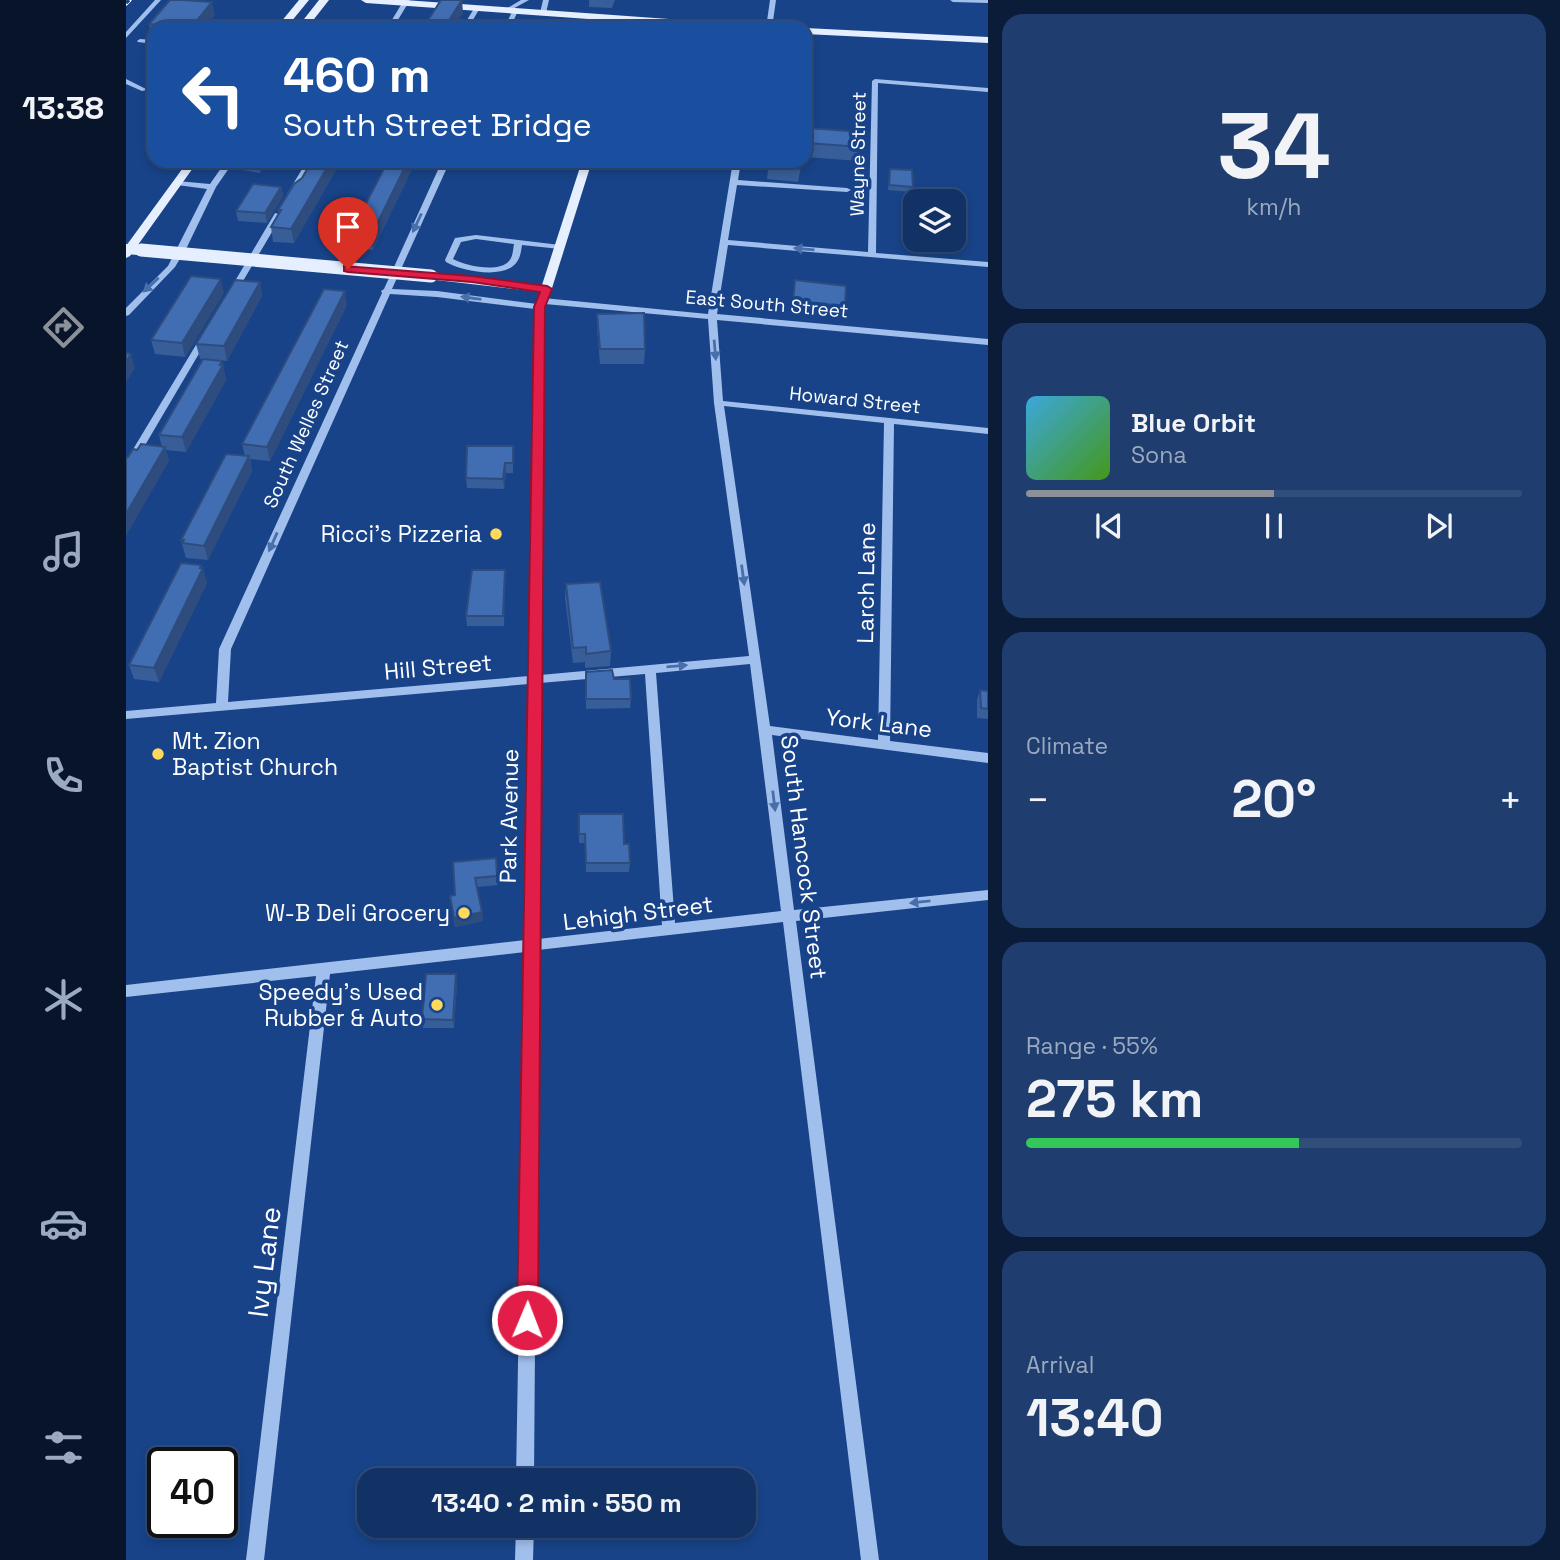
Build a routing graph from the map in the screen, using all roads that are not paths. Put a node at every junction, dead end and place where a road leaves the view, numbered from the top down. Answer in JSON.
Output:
{"nodes":[{"id":1,"x":158,"y":0,"type":"edge"},
{"id":2,"x":304,"y":0,"type":"edge"},
{"id":3,"x":324,"y":0,"type":"edge"},
{"id":4,"x":366,"y":0,"type":"edge"},
{"id":5,"x":526,"y":0,"type":"edge"},
{"id":6,"x":546,"y":0,"type":"edge"},
{"id":7,"x":773,"y":0,"type":"edge"},
{"id":8,"x":953,"y":0,"type":"edge"},
{"id":9,"x":406,"y":1,"type":"edge"},
{"id":10,"x":988,"y":1,"type":"edge"},
{"id":11,"x":441,"y":5,"type":"junction"},
{"id":12,"x":477,"y":8,"type":"junction"},
{"id":13,"x":511,"y":10,"type":"junction"},
{"id":14,"x":543,"y":13,"type":"junction"},
{"id":15,"x":435,"y":17,"type":"edge"},
{"id":16,"x":310,"y":18,"type":"junction"},
{"id":17,"x":287,"y":21,"type":"edge"},
{"id":18,"x":308,"y":21,"type":"edge"},
{"id":19,"x":314,"y":21,"type":"edge"},
{"id":20,"x":394,"y":21,"type":"edge"},
{"id":21,"x":469,"y":21,"type":"edge"},
{"id":22,"x":509,"y":21,"type":"edge"},
{"id":23,"x":606,"y":21,"type":"edge"},
{"id":24,"x":770,"y":21,"type":"edge"},
{"id":25,"x":812,"y":31,"type":"edge"},
{"id":26,"x":126,"y":36,"type":"edge"},
{"id":27,"x":988,"y":40,"type":"edge"},
{"id":28,"x":141,"y":41,"type":"dead end"},
{"id":29,"x":147,"y":41,"type":"edge"},
{"id":30,"x":126,"y":81,"type":"edge"},
{"id":31,"x":126,"y":88,"type":"edge"},
{"id":32,"x":988,"y":90,"type":"edge"},
{"id":33,"x":188,"y":168,"type":"edge"},
{"id":34,"x":225,"y":168,"type":"edge"},
{"id":35,"x":307,"y":168,"type":"edge"},
{"id":36,"x":443,"y":168,"type":"edge"},
{"id":37,"x":585,"y":168,"type":"edge"},
{"id":38,"x":736,"y":168,"type":"edge"},
{"id":39,"x":733,"y":182,"type":"junction"},
{"id":40,"x":177,"y":183,"type":"junction"},
{"id":41,"x":212,"y":187,"type":"junction"},
{"id":42,"x":847,"y":190,"type":"dead end"},
{"id":43,"x":519,"y":242,"type":"junction"},
{"id":44,"x":724,"y":242,"type":"junction"},
{"id":45,"x":560,"y":247,"type":"junction"},
{"id":46,"x":126,"y":251,"type":"edge"},
{"id":47,"x":872,"y":255,"type":"junction"},
{"id":48,"x":988,"y":265,"type":"edge"},
{"id":49,"x":385,"y":291,"type":"junction"},
{"id":50,"x":543,"y":299,"type":"junction"},
{"id":51,"x":224,"y":307,"type":"edge"},
{"id":52,"x":126,"y":313,"type":"edge"},
{"id":53,"x":712,"y":316,"type":"junction"},
{"id":54,"x":210,"y":330,"type":"edge"},
{"id":55,"x":988,"y":342,"type":"edge"},
{"id":56,"x":719,"y":403,"type":"junction"},
{"id":57,"x":889,"y":421,"type":"junction"},
{"id":58,"x":988,"y":431,"type":"edge"},
{"id":59,"x":126,"y":469,"type":"edge"},
{"id":60,"x":754,"y":660,"type":"junction"},
{"id":61,"x":650,"y":669,"type":"junction"},
{"id":62,"x":536,"y":679,"type":"junction"},
{"id":63,"x":222,"y":708,"type":"junction"},
{"id":64,"x":126,"y":715,"type":"edge"},
{"id":65,"x":765,"y":730,"type":"junction"},
{"id":66,"x":884,"y":745,"type":"junction"},
{"id":67,"x":988,"y":758,"type":"edge"},
{"id":68,"x":988,"y":895,"type":"edge"},
{"id":69,"x":788,"y":915,"type":"junction"},
{"id":70,"x":669,"y":930,"type":"junction"},
{"id":71,"x":532,"y":947,"type":"junction"},
{"id":72,"x":324,"y":969,"type":"junction"},
{"id":73,"x":126,"y":991,"type":"edge"},
{"id":74,"x":526,"y":1468,"type":"edge"},
{"id":75,"x":525,"y":1538,"type":"edge"},
{"id":76,"x":255,"y":1560,"type":"edge"},
{"id":77,"x":524,"y":1560,"type":"edge"},
{"id":78,"x":870,"y":1560,"type":"edge"}],
"edges":[{"from":1,"to":26,"type":"street"},
{"from":2,"to":17,"type":"main road"},
{"from":3,"to":16,"type":"main road"},
{"from":4,"to":9,"type":"main road"},
{"from":5,"to":13,"type":"street"},
{"from":6,"to":14,"type":"street"},
{"from":7,"to":24,"type":"street"},
{"from":8,"to":10,"type":"street"},
{"from":9,"to":11,"type":"main road"},
{"from":9,"to":20,"type":"street"},
{"from":11,"to":12,"type":"main road"},
{"from":11,"to":15,"type":"street"},
{"from":12,"to":13,"type":"main road"},
{"from":12,"to":21,"type":"street"},
{"from":13,"to":14,"type":"main road"},
{"from":13,"to":22,"type":"street"},
{"from":14,"to":23,"type":"main road"},
{"from":16,"to":18,"type":"main road"},
{"from":16,"to":19,"type":"street"},
{"from":25,"to":27,"type":"main road"},
{"from":28,"to":29,"type":"street"},
{"from":30,"to":31,"type":"street"},
{"from":32,"to":47,"type":"street","name":"Wayne Street"},
{"from":33,"to":40,"type":"main road"},
{"from":34,"to":41,"type":"street"},
{"from":35,"to":51,"type":"street"},
{"from":36,"to":49,"type":"street","name":"South Welles Street","one_way":true},
{"from":37,"to":45,"type":"main road","name":"Park Avenue"},
{"from":38,"to":39,"type":"street","name":"South Hancock Street"},
{"from":39,"to":42,"type":"street"},
{"from":39,"to":44,"type":"street","name":"South Hancock Street"},
{"from":40,"to":41,"type":"street"},
{"from":40,"to":46,"type":"main road"},
{"from":41,"to":52,"type":"street","one_way":true},
{"from":43,"to":43,"type":"street"},
{"from":43,"to":45,"type":"street"},
{"from":47,"to":44,"type":"street","one_way":true},
{"from":44,"to":53,"type":"street","name":"South Hancock Street"},
{"from":45,"to":50,"type":"main road","name":"Park Avenue"},
{"from":46,"to":50,"type":"main road","bridge":true},
{"from":47,"to":48,"type":"street"},
{"from":50,"to":49,"type":"street","name":"East South Street","one_way":true},
{"from":49,"to":63,"type":"street","name":"South Welles Street","one_way":true},
{"from":50,"to":53,"type":"street","name":"East South Street"},
{"from":50,"to":62,"type":"street","name":"Park Avenue"},
{"from":53,"to":55,"type":"street","name":"East South Street"},
{"from":53,"to":56,"type":"street","name":"South Hancock Street","one_way":true},
{"from":54,"to":59,"type":"street"},
{"from":56,"to":57,"type":"street","name":"Howard Street"},
{"from":56,"to":60,"type":"street","name":"South Hancock Street","one_way":true},
{"from":57,"to":58,"type":"street","name":"Howard Street"},
{"from":57,"to":66,"type":"street","name":"Larch Lane"},
{"from":61,"to":60,"type":"street","name":"Hill Street","one_way":true},
{"from":60,"to":65,"type":"street","name":"South Hancock Street"},
{"from":61,"to":62,"type":"street","name":"Hill Street"},
{"from":61,"to":70,"type":"street"},
{"from":62,"to":63,"type":"street","name":"Hill Street"},
{"from":62,"to":71,"type":"street","name":"Park Avenue"},
{"from":63,"to":64,"type":"street","name":"Hill Street"},
{"from":65,"to":66,"type":"street","name":"York Lane"},
{"from":65,"to":69,"type":"street","name":"South Hancock Street","one_way":true},
{"from":66,"to":67,"type":"street","name":"York Lane"},
{"from":68,"to":69,"type":"street","name":"Lehigh Street","one_way":true},
{"from":69,"to":70,"type":"street","name":"Lehigh Street"},
{"from":69,"to":78,"type":"street","name":"South Hancock Street"},
{"from":70,"to":71,"type":"street","name":"Lehigh Street"},
{"from":71,"to":72,"type":"street","name":"Lehigh Street"},
{"from":71,"to":74,"type":"street","name":"Park Avenue"},
{"from":72,"to":73,"type":"street","name":"Lehigh Street"},
{"from":72,"to":76,"type":"street","name":"Ivy Lane"},
{"from":75,"to":77,"type":"street"}]}
